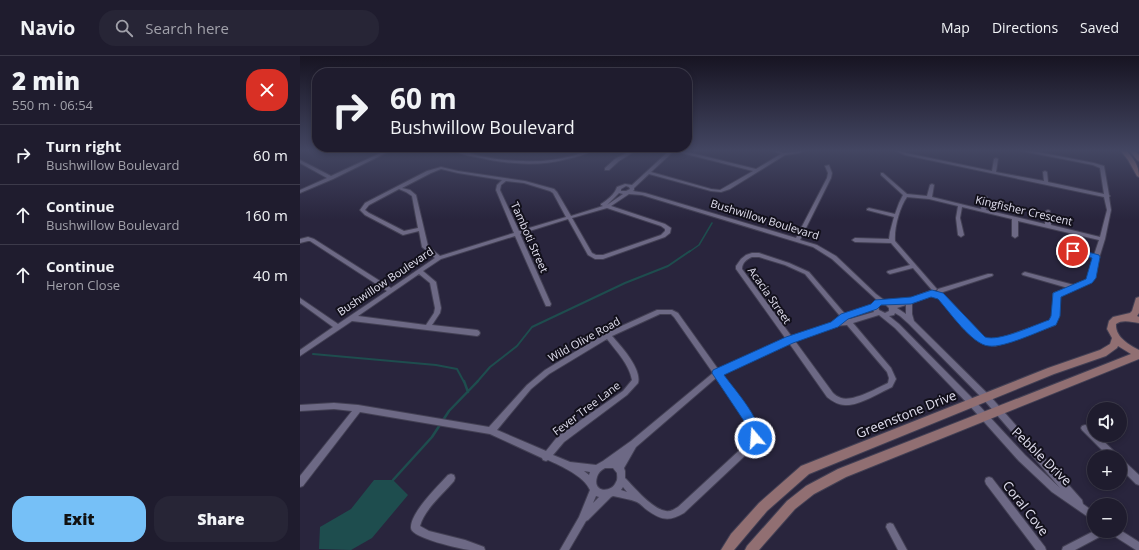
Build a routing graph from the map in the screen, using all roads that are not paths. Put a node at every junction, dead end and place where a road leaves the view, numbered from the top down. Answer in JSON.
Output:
{"nodes":[{"id":1,"x":322,"y":173,"type":"edge"},
{"id":2,"x":341,"y":173,"type":"edge"},
{"id":3,"x":427,"y":173,"type":"edge"},
{"id":4,"x":465,"y":173,"type":"edge"},
{"id":5,"x":647,"y":173,"type":"edge"},
{"id":6,"x":652,"y":173,"type":"edge"},
{"id":7,"x":753,"y":173,"type":"edge"},
{"id":8,"x":830,"y":173,"type":"edge"},
{"id":9,"x":999,"y":173,"type":"edge"},
{"id":10,"x":1045,"y":173,"type":"edge"},
{"id":11,"x":1104,"y":173,"type":"edge"},
{"id":12,"x":883,"y":174,"type":"dead end"},
{"id":13,"x":331,"y":178,"type":"junction"},
{"id":14,"x":505,"y":179,"type":"junction"},
{"id":15,"x":1046,"y":183,"type":"junction"},
{"id":16,"x":932,"y":185,"type":"dead end"},
{"id":17,"x":399,"y":188,"type":"junction"},
{"id":18,"x":629,"y":189,"type":"junction"},
{"id":19,"x":618,"y":191,"type":"junction"},
{"id":20,"x":300,"y":192,"type":"edge"},
{"id":21,"x":906,"y":195,"type":"junction"},
{"id":22,"x":1108,"y":196,"type":"junction"},
{"id":23,"x":985,"y":197,"type":"dead end"},
{"id":24,"x":929,"y":198,"type":"junction"},
{"id":25,"x":605,"y":206,"type":"junction"},
{"id":26,"x":960,"y":206,"type":"junction"},
{"id":27,"x":869,"y":209,"type":"dead end"},
{"id":28,"x":983,"y":211,"type":"junction"},
{"id":29,"x":1048,"y":211,"type":"dead end"},
{"id":30,"x":897,"y":216,"type":"junction"},
{"id":31,"x":569,"y":217,"type":"junction"},
{"id":32,"x":1015,"y":219,"type":"junction"},
{"id":33,"x":1048,"y":226,"type":"junction"},
{"id":34,"x":420,"y":229,"type":"junction"},
{"id":35,"x":518,"y":233,"type":"junction"},
{"id":36,"x":961,"y":235,"type":"dead end"},
{"id":37,"x":1015,"y":236,"type":"dead end"},
{"id":38,"x":1102,"y":239,"type":"junction"},
{"id":39,"x":855,"y":240,"type":"dead end"},
{"id":40,"x":300,"y":241,"type":"edge"},
{"id":41,"x":797,"y":241,"type":"junction"},
{"id":42,"x":892,"y":241,"type":"junction"},
{"id":43,"x":1062,"y":248,"type":"dead end"},
{"id":44,"x":1096,"y":257,"type":"junction"},
{"id":45,"x":439,"y":258,"type":"junction"},
{"id":46,"x":914,"y":266,"type":"junction"},
{"id":47,"x":419,"y":271,"type":"junction"},
{"id":48,"x":890,"y":272,"type":"dead end"},
{"id":49,"x":1025,"y":274,"type":"dead end"},
{"id":50,"x":990,"y":275,"type":"dead end"},
{"id":51,"x":1074,"y":288,"type":"junction"},
{"id":52,"x":390,"y":290,"type":"junction"},
{"id":53,"x":867,"y":290,"type":"junction"},
{"id":54,"x":937,"y":292,"type":"junction"},
{"id":55,"x":300,"y":300,"type":"edge"},
{"id":56,"x":1139,"y":300,"type":"edge"},
{"id":57,"x":910,"y":301,"type":"junction"},
{"id":58,"x":884,"y":302,"type":"junction"},
{"id":59,"x":548,"y":304,"type":"dead end"},
{"id":60,"x":874,"y":306,"type":"junction"},
{"id":61,"x":893,"y":309,"type":"junction"},
{"id":62,"x":881,"y":314,"type":"junction"},
{"id":63,"x":844,"y":316,"type":"junction"},
{"id":64,"x":351,"y":318,"type":"junction"},
{"id":65,"x":1124,"y":318,"type":"junction"},
{"id":66,"x":1139,"y":320,"type":"edge"},
{"id":67,"x":850,"y":322,"type":"junction"},
{"id":68,"x":911,"y":322,"type":"junction"},
{"id":69,"x":834,"y":324,"type":"junction"},
{"id":70,"x":338,"y":327,"type":"junction"},
{"id":71,"x":428,"y":327,"type":"junction"},
{"id":72,"x":477,"y":333,"type":"dead end"},
{"id":73,"x":608,"y":335,"type":"junction"},
{"id":74,"x":1116,"y":338,"type":"junction"},
{"id":75,"x":790,"y":340,"type":"junction"},
{"id":76,"x":300,"y":353,"type":"edge"},
{"id":77,"x":1139,"y":354,"type":"edge"},
{"id":78,"x":717,"y":373,"type":"junction"},
{"id":79,"x":987,"y":398,"type":"junction"},
{"id":80,"x":972,"y":403,"type":"junction"},
{"id":81,"x":300,"y":408,"type":"edge"},
{"id":82,"x":358,"y":408,"type":"junction"},
{"id":83,"x":998,"y":411,"type":"junction"},
{"id":84,"x":984,"y":417,"type":"junction"},
{"id":85,"x":1086,"y":428,"type":"dead end"},
{"id":86,"x":491,"y":431,"type":"junction"},
{"id":87,"x":634,"y":444,"type":"junction"},
{"id":88,"x":1107,"y":450,"type":"edge"},
{"id":89,"x":546,"y":457,"type":"junction"},
{"id":90,"x":606,"y":464,"type":"junction"},
{"id":91,"x":570,"y":466,"type":"junction"},
{"id":92,"x":619,"y":468,"type":"junction"},
{"id":93,"x":597,"y":469,"type":"junction"},
{"id":94,"x":1127,"y":470,"type":"edge"},
{"id":95,"x":451,"y":478,"type":"dead end"},
{"id":96,"x":622,"y":480,"type":"junction"},
{"id":97,"x":989,"y":481,"type":"dead end"},
{"id":98,"x":1139,"y":481,"type":"edge"},
{"id":99,"x":300,"y":483,"type":"edge"},
{"id":100,"x":593,"y":486,"type":"junction"},
{"id":101,"x":610,"y":493,"type":"junction"},
{"id":102,"x":640,"y":499,"type":"junction"},
{"id":103,"x":1085,"y":511,"type":"joint"},
{"id":104,"x":582,"y":520,"type":"junction"},
{"id":105,"x":890,"y":527,"type":"dead end"},
{"id":106,"x":1089,"y":538,"type":"edge"},
{"id":107,"x":1125,"y":538,"type":"edge"},
{"id":108,"x":1139,"y":547,"type":"edge"},
{"id":109,"x":481,"y":550,"type":"edge"},
{"id":110,"x":564,"y":550,"type":"edge"},
{"id":111,"x":727,"y":550,"type":"edge"},
{"id":112,"x":751,"y":550,"type":"edge"},
{"id":113,"x":903,"y":550,"type":"edge"},
{"id":114,"x":1042,"y":550,"type":"edge"},
{"id":115,"x":1066,"y":550,"type":"edge"}],
"edges":[{"from":1,"to":13,"type":"street"},
{"from":2,"to":13,"type":"street"},
{"from":3,"to":17,"type":"street"},
{"from":4,"to":14,"type":"street"},
{"from":5,"to":18,"type":"street"},
{"from":6,"to":7,"type":"street"},
{"from":8,"to":41,"type":"street"},
{"from":9,"to":15,"type":"street"},
{"from":10,"to":15,"type":"street"},
{"from":11,"to":22,"type":"street"},
{"from":12,"to":21,"type":"street"},
{"from":13,"to":20,"type":"street"},
{"from":14,"to":31,"type":"street"},
{"from":14,"to":35,"type":"street","name":"Tamboti Street"},
{"from":15,"to":22,"type":"street"},
{"from":16,"to":24,"type":"street"},
{"from":17,"to":34,"type":"street"},
{"from":17,"to":34,"type":"street"},
{"from":18,"to":19,"type":"street"},
{"from":18,"to":19,"type":"street","name":"Bushwillow Boulevard"},
{"from":18,"to":25,"type":"street","name":"Bushwillow Boulevard"},
{"from":18,"to":41,"type":"street","name":"Bushwillow Boulevard"},
{"from":19,"to":25,"type":"street","name":"Bushwillow Boulevard"},
{"from":21,"to":24,"type":"street","name":"Kingfisher Crescent"},
{"from":21,"to":30,"type":"street"},
{"from":22,"to":38,"type":"street"},
{"from":23,"to":28,"type":"street"},
{"from":24,"to":26,"type":"street","name":"Kingfisher Crescent"},
{"from":25,"to":31,"type":"street","name":"Bushwillow Boulevard"},
{"from":25,"to":31,"type":"street"},
{"from":26,"to":28,"type":"street","name":"Kingfisher Crescent"},
{"from":26,"to":36,"type":"street"},
{"from":27,"to":30,"type":"street"},
{"from":28,"to":32,"type":"street","name":"Kingfisher Crescent"},
{"from":29,"to":33,"type":"street"},
{"from":30,"to":42,"type":"street"},
{"from":31,"to":35,"type":"street","name":"Bushwillow Boulevard"},
{"from":32,"to":33,"type":"street","name":"Kingfisher Crescent"},
{"from":32,"to":37,"type":"street"},
{"from":33,"to":38,"type":"street","name":"Kingfisher Crescent"},
{"from":34,"to":45,"type":"street"},
{"from":35,"to":45,"type":"street","name":"Bushwillow Boulevard"},
{"from":35,"to":59,"type":"street","name":"Tamboti Street"},
{"from":38,"to":44,"type":"street"},
{"from":39,"to":42,"type":"street"},
{"from":40,"to":52,"type":"street"},
{"from":41,"to":53,"type":"street","name":"Bushwillow Boulevard"},
{"from":42,"to":46,"type":"street"},
{"from":43,"to":44,"type":"street"},
{"from":44,"to":51,"type":"street"},
{"from":45,"to":47,"type":"street","name":"Bushwillow Boulevard"},
{"from":46,"to":48,"type":"street"},
{"from":46,"to":54,"type":"street"},
{"from":47,"to":52,"type":"street","name":"Bushwillow Boulevard"},
{"from":47,"to":71,"type":"street"},
{"from":49,"to":51,"type":"street"},
{"from":50,"to":54,"type":"street"},
{"from":51,"to":54,"type":"street"},
{"from":52,"to":64,"type":"street","name":"Bushwillow Boulevard"},
{"from":53,"to":58,"type":"street","name":"Bushwillow Boulevard"},
{"from":53,"to":60,"type":"street","name":"Bushwillow Boulevard"},
{"from":54,"to":57,"type":"street"},
{"from":55,"to":70,"type":"street"},
{"from":56,"to":65,"type":"main road"},
{"from":57,"to":58,"type":"street"},
{"from":57,"to":61,"type":"street"},
{"from":57,"to":68,"type":"street"},
{"from":58,"to":60,"type":"street"},
{"from":58,"to":61,"type":"street","name":"Bushwillow Boulevard"},
{"from":60,"to":62,"type":"street","name":"Bushwillow Boulevard"},
{"from":60,"to":63,"type":"street"},
{"from":61,"to":62,"type":"street"},
{"from":61,"to":68,"type":"street"},
{"from":62,"to":67,"type":"street"},
{"from":62,"to":80,"type":"street"},
{"from":63,"to":67,"type":"street","name":"Acacia Street"},
{"from":63,"to":69,"type":"street"},
{"from":63,"to":75,"type":"street","name":"Acacia Street"},
{"from":64,"to":70,"type":"street","name":"Bushwillow Boulevard"},
{"from":64,"to":71,"type":"street"},
{"from":65,"to":66,"type":"main road"},
{"from":65,"to":74,"type":"main road"},
{"from":67,"to":69,"type":"street"},
{"from":67,"to":75,"type":"street","name":"Acacia Street"},
{"from":68,"to":79,"type":"street"},
{"from":69,"to":75,"type":"street"},
{"from":70,"to":76,"type":"street","name":"Bushwillow Boulevard"},
{"from":71,"to":72,"type":"street"},
{"from":73,"to":78,"type":"street","name":"Wild Olive Road"},
{"from":73,"to":86,"type":"street","name":"Wild Olive Road"},
{"from":73,"to":89,"type":"street","name":"Fever Tree Lane"},
{"from":74,"to":77,"type":"main road"},
{"from":74,"to":79,"type":"main road","name":"Greenstone Drive"},
{"from":75,"to":78,"type":"street"},
{"from":77,"to":83,"type":"main road"},
{"from":78,"to":87,"type":"street"},
{"from":78,"to":102,"type":"street","name":"Wild Olive Road"},
{"from":79,"to":80,"type":"main road","name":"Greenstone Drive"},
{"from":79,"to":83,"type":"street","name":"Pebble Drive"},
{"from":80,"to":84,"type":"street","name":"Pebble Drive"},
{"from":80,"to":111,"type":"main road","name":"Greenstone Drive"},
{"from":81,"to":82,"type":"street"},
{"from":82,"to":86,"type":"street"},
{"from":82,"to":99,"type":"street"},
{"from":83,"to":84,"type":"main road"},
{"from":83,"to":103,"type":"street","name":"Pebble Drive"},
{"from":84,"to":103,"type":"street","name":"Pebble Drive"},
{"from":84,"to":112,"type":"main road"},
{"from":85,"to":88,"type":"street"},
{"from":86,"to":89,"type":"street"},
{"from":87,"to":90,"type":"street"},
{"from":87,"to":92,"type":"street"},
{"from":89,"to":91,"type":"street"},
{"from":90,"to":92,"type":"street"},
{"from":90,"to":93,"type":"street"},
{"from":91,"to":93,"type":"street"},
{"from":91,"to":100,"type":"street"},
{"from":92,"to":96,"type":"street"},
{"from":93,"to":100,"type":"street"},
{"from":94,"to":98,"type":"street"},
{"from":95,"to":109,"type":"street"},
{"from":96,"to":101,"type":"street"},
{"from":96,"to":102,"type":"street","name":"Wild Olive Road"},
{"from":97,"to":114,"type":"street","name":"Coral Cove"},
{"from":100,"to":101,"type":"street"},
{"from":100,"to":104,"type":"street"},
{"from":101,"to":102,"type":"street","name":"Wild Olive Road"},
{"from":101,"to":104,"type":"street"},
{"from":104,"to":110,"type":"street"},
{"from":105,"to":113,"type":"street"},
{"from":106,"to":115,"type":"street"},
{"from":107,"to":108,"type":"street"}]}
